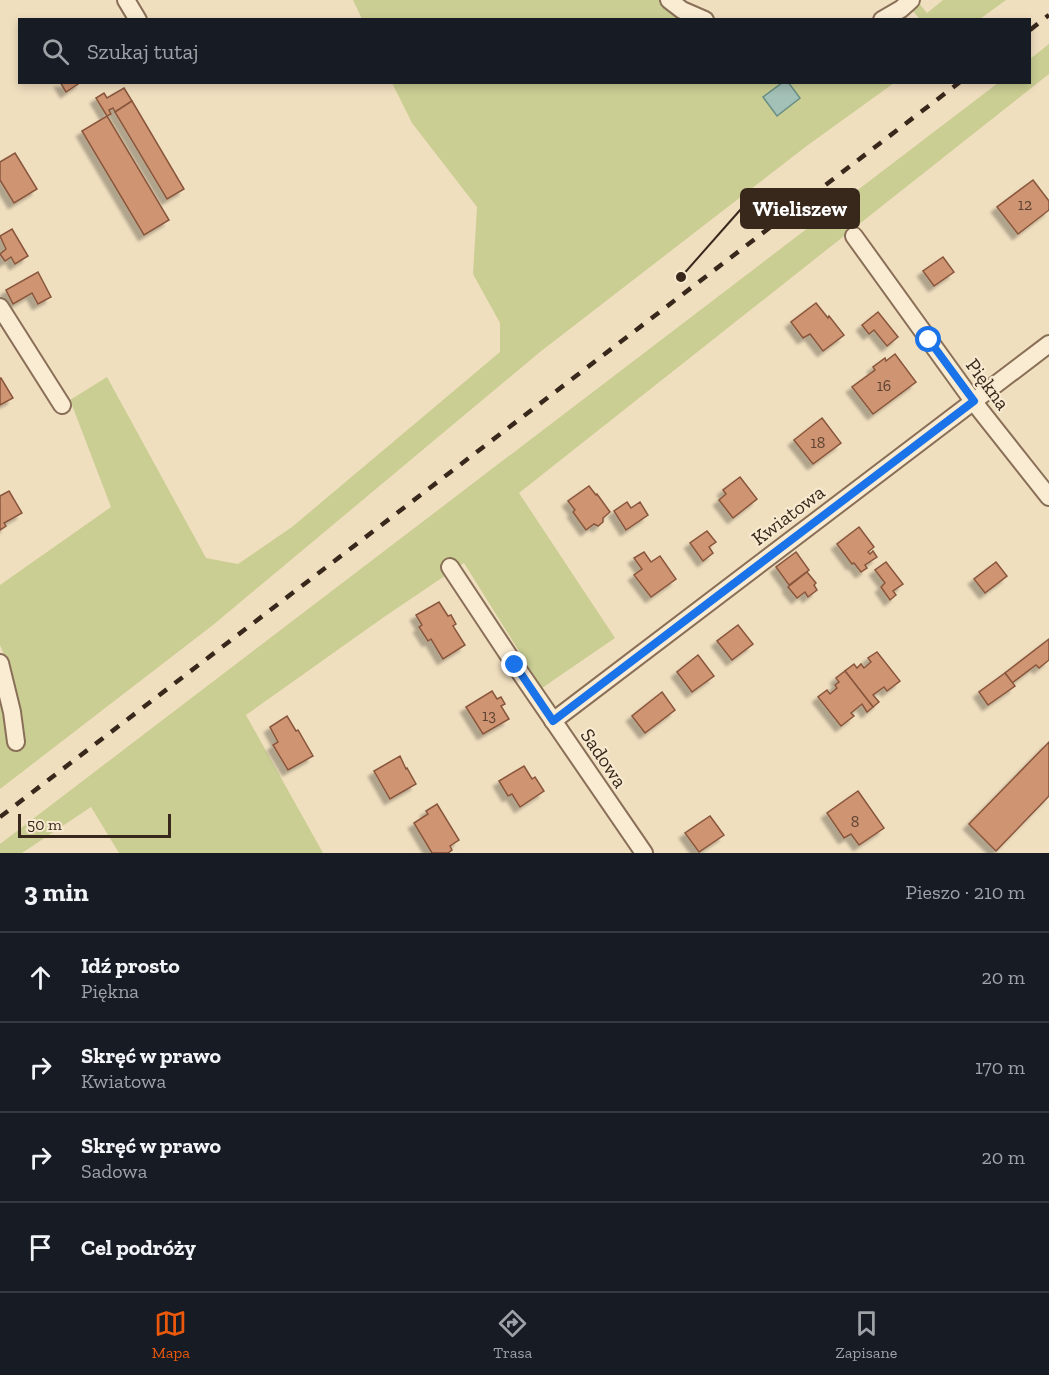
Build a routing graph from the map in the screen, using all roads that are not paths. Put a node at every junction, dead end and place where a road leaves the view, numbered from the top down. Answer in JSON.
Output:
{"nodes":[{"id":1,"x":126,"y":0,"type":"edge"},
{"id":2,"x":669,"y":0,"type":"edge"},
{"id":3,"x":911,"y":0,"type":"edge"},
{"id":4,"x":137,"y":18,"type":"edge"},
{"id":5,"x":700,"y":18,"type":"edge"},
{"id":6,"x":885,"y":18,"type":"edge"},
{"id":7,"x":854,"y":236,"type":"dead end"},
{"id":8,"x":0,"y":307,"type":"edge"},
{"id":9,"x":1049,"y":344,"type":"edge"},
{"id":10,"x":974,"y":401,"type":"junction"},
{"id":11,"x":62,"y":405,"type":"dead end"},
{"id":12,"x":1049,"y":497,"type":"edge"},
{"id":13,"x":450,"y":567,"type":"dead end"},
{"id":14,"x":0,"y":663,"type":"edge"},
{"id":15,"x":553,"y":721,"type":"junction"},
{"id":16,"x":15,"y":742,"type":"dead end"},
{"id":17,"x":644,"y":853,"type":"edge"}],
"edges":[{"from":1,"to":4,"type":"street"},
{"from":2,"to":5,"type":"street"},
{"from":3,"to":6,"type":"street"},
{"from":7,"to":10,"type":"street","name":"Piękna"},
{"from":8,"to":11,"type":"street"},
{"from":9,"to":10,"type":"street","name":"Kwiatowa"},
{"from":10,"to":12,"type":"street","name":"Piękna"},
{"from":10,"to":15,"type":"street","name":"Kwiatowa"},
{"from":13,"to":15,"type":"street","name":"Sadowa"},
{"from":14,"to":16,"type":"street"},
{"from":15,"to":17,"type":"street","name":"Sadowa"}]}
